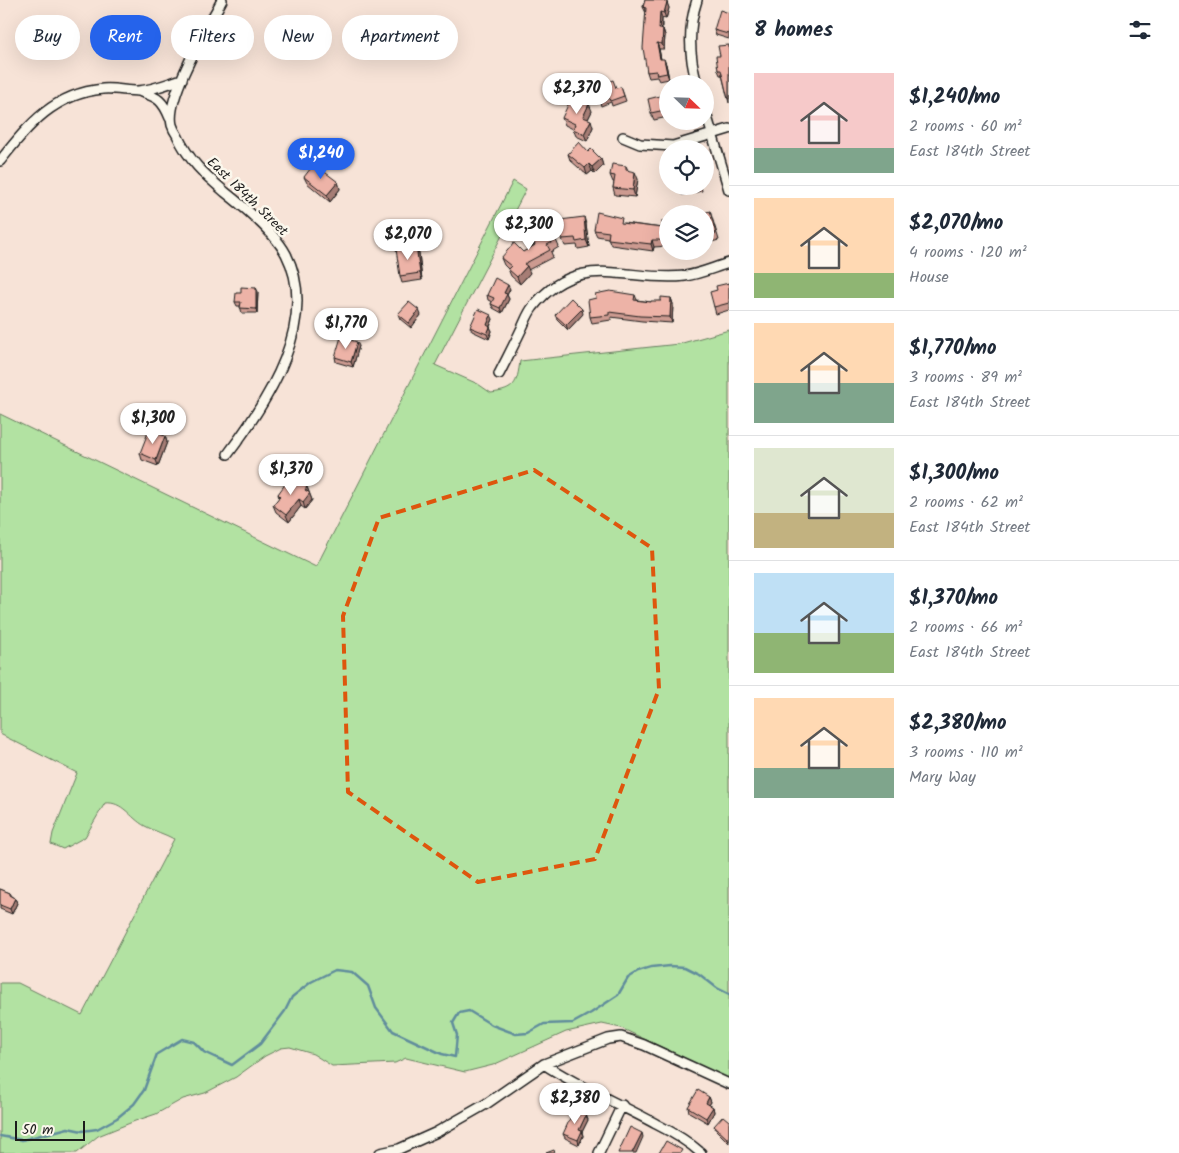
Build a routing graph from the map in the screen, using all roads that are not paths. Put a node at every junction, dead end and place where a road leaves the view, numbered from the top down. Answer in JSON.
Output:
{"nodes":[{"id":1,"x":222,"y":0,"type":"edge"},
{"id":2,"x":697,"y":0,"type":"edge"},
{"id":3,"x":695,"y":75,"type":"edge"},
{"id":4,"x":182,"y":79,"type":"junction"},
{"id":5,"x":135,"y":91,"type":"junction"},
{"id":6,"x":172,"y":125,"type":"junction"},
{"id":7,"x":729,"y":129,"type":"edge"},
{"id":8,"x":711,"y":130,"type":"edge"},
{"id":9,"x":712,"y":134,"type":"junction"},
{"id":10,"x":622,"y":137,"type":"dead end"},
{"id":11,"x":0,"y":161,"type":"edge"},
{"id":12,"x":729,"y":190,"type":"edge"},
{"id":13,"x":729,"y":263,"type":"edge"},
{"id":14,"x":499,"y":374,"type":"dead end"},
{"id":15,"x":228,"y":454,"type":"dead end"},
{"id":16,"x":544,"y":1064,"type":"junction"},
{"id":17,"x":729,"y":1084,"type":"edge"},
{"id":18,"x":622,"y":1105,"type":"junction"},
{"id":19,"x":380,"y":1153,"type":"edge"},
{"id":20,"x":599,"y":1153,"type":"edge"},
{"id":21,"x":701,"y":1153,"type":"edge"}],
"edges":[{"from":1,"to":4,"type":"street","name":"East 184th Street"},
{"from":2,"to":3,"type":"street"},
{"from":4,"to":5,"type":"street"},
{"from":4,"to":6,"type":"street","name":"East 184th Street"},
{"from":5,"to":6,"type":"street","name":"East 184th Street"},
{"from":5,"to":11,"type":"street"},
{"from":6,"to":15,"type":"street","name":"East 184th Street"},
{"from":7,"to":9,"type":"street"},
{"from":8,"to":9,"type":"street"},
{"from":9,"to":10,"type":"street"},
{"from":9,"to":12,"type":"street"},
{"from":13,"to":14,"type":"street"},
{"from":16,"to":17,"type":"street"},
{"from":16,"to":18,"type":"street"},
{"from":16,"to":19,"type":"street"},
{"from":18,"to":20,"type":"street"},
{"from":18,"to":21,"type":"street"}]}
